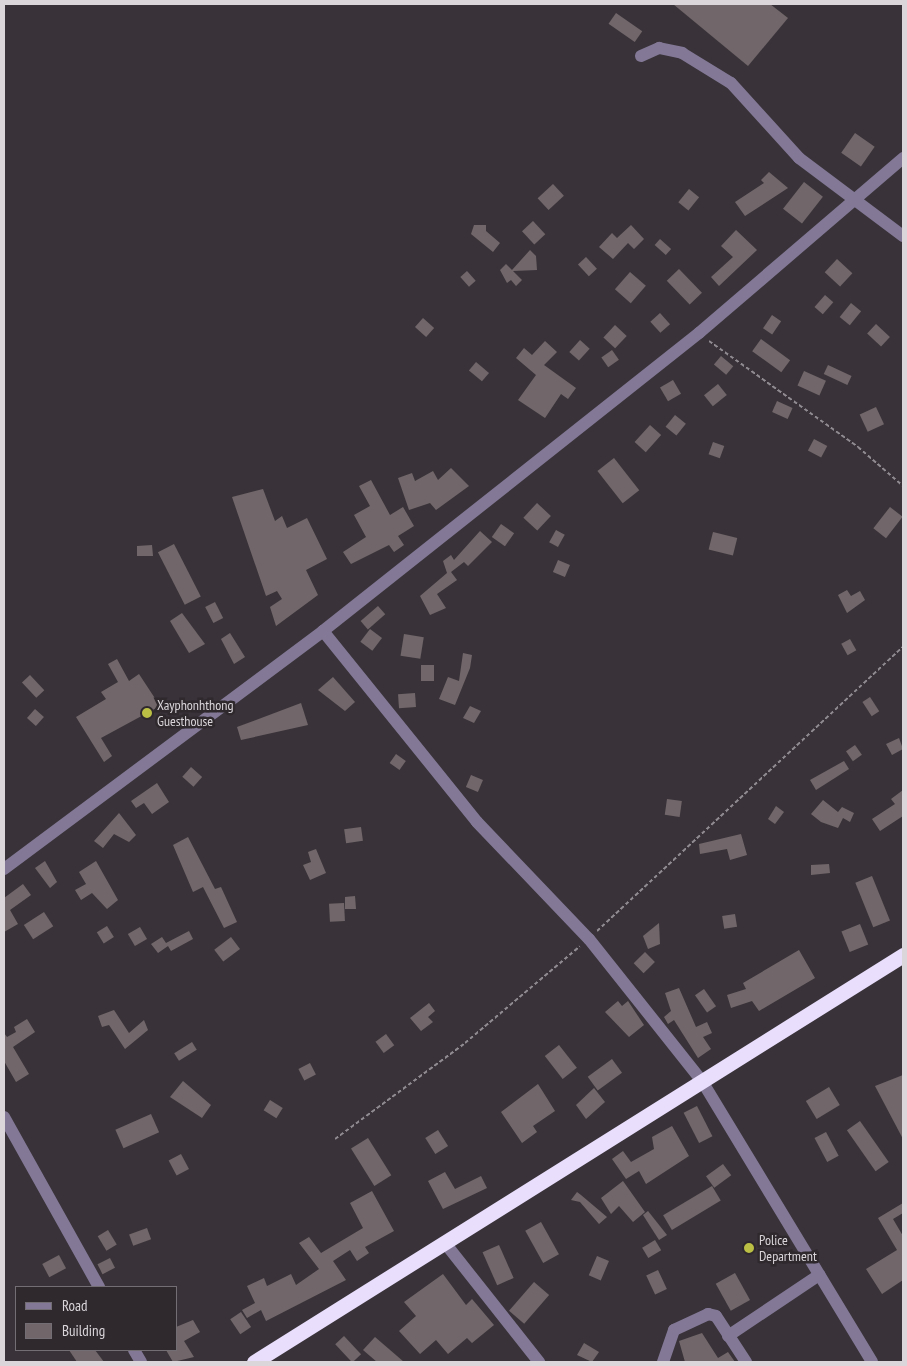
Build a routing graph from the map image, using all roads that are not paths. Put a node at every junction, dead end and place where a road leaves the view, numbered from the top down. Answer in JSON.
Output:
{"nodes":[{"id":1,"x":641,"y":56,"type":"dead end"},
{"id":2,"x":903,"y":158,"type":"edge"},
{"id":3,"x":854,"y":202,"type":"junction"},
{"id":4,"x":903,"y":236,"type":"edge"},
{"id":5,"x":323,"y":631,"type":"junction"},
{"id":6,"x":4,"y":869,"type":"edge"},
{"id":7,"x":903,"y":955,"type":"edge"},
{"id":8,"x":702,"y":1081,"type":"junction"},
{"id":9,"x":4,"y":1117,"type":"edge"},
{"id":10,"x":445,"y":1243,"type":"junction"},
{"id":11,"x":820,"y":1275,"type":"junction"},
{"id":12,"x":98,"y":1286,"type":"edge"},
{"id":13,"x":728,"y":1336,"type":"junction"},
{"id":14,"x":135,"y":1351,"type":"edge"},
{"id":15,"x":141,"y":1362,"type":"edge"},
{"id":16,"x":254,"y":1362,"type":"edge"},
{"id":17,"x":539,"y":1362,"type":"edge"},
{"id":18,"x":663,"y":1362,"type":"edge"},
{"id":19,"x":746,"y":1362,"type":"edge"},
{"id":20,"x":872,"y":1362,"type":"edge"}],
"edges":[{"from":1,"to":3,"type":"street"},
{"from":2,"to":3,"type":"street"},
{"from":3,"to":4,"type":"street"},
{"from":3,"to":5,"type":"street"},
{"from":5,"to":6,"type":"street"},
{"from":5,"to":8,"type":"street"},
{"from":7,"to":8,"type":"highway"},
{"from":8,"to":10,"type":"highway"},
{"from":8,"to":11,"type":"street"},
{"from":9,"to":12,"type":"street"},
{"from":10,"to":16,"type":"highway"},
{"from":10,"to":17,"type":"street"},
{"from":11,"to":13,"type":"street"},
{"from":11,"to":20,"type":"street"},
{"from":13,"to":18,"type":"street"},
{"from":13,"to":19,"type":"street"},
{"from":14,"to":15,"type":"street"}]}
